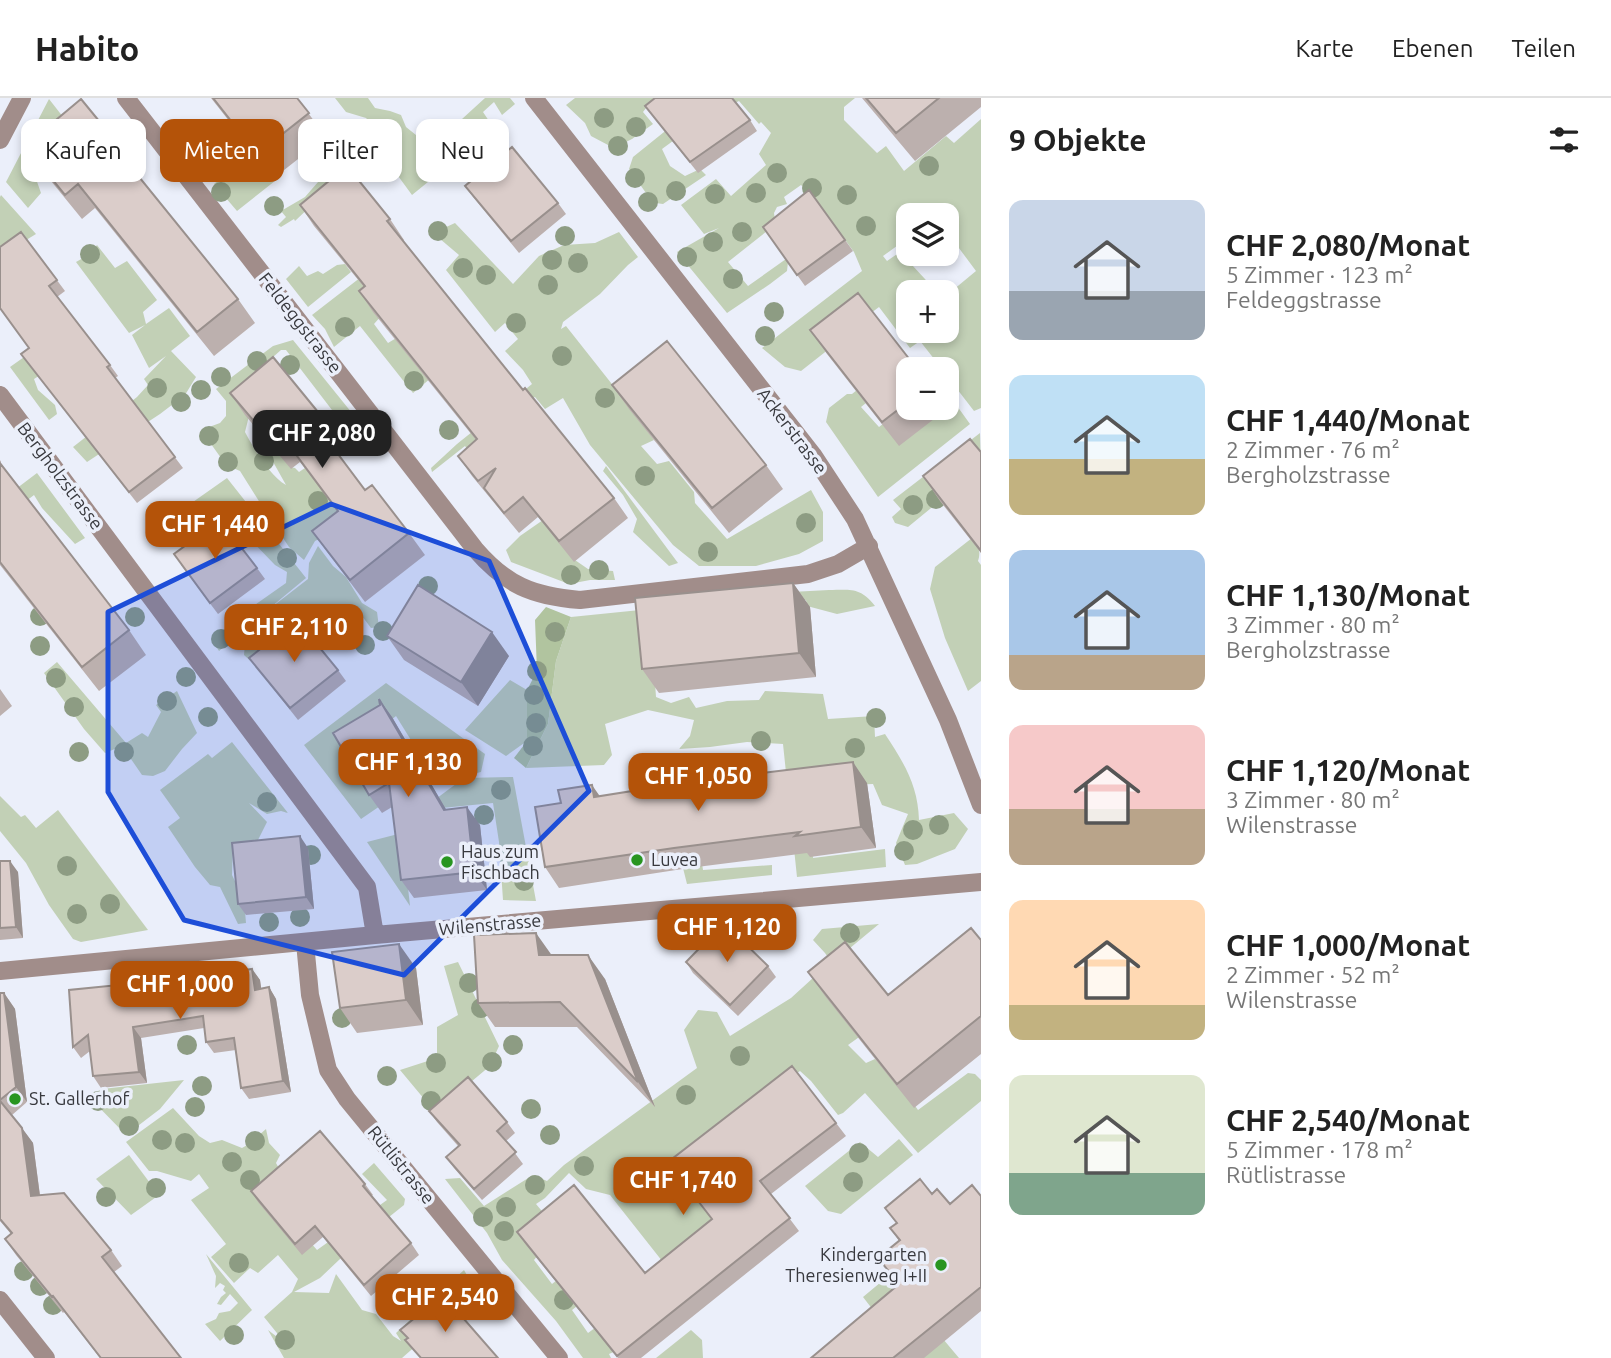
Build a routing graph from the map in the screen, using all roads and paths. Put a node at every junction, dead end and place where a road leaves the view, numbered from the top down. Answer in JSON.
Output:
{"nodes":[{"id":1,"x":22,"y":98,"type":"edge"},
{"id":2,"x":126,"y":98,"type":"edge"},
{"id":3,"x":534,"y":98,"type":"edge"},
{"id":4,"x":0,"y":140,"type":"edge"},
{"id":5,"x":0,"y":395,"type":"edge"},
{"id":6,"x":869,"y":546,"type":"junction"},
{"id":7,"x":981,"y":806,"type":"edge"},
{"id":8,"x":981,"y":882,"type":"edge"},
{"id":9,"x":375,"y":935,"type":"junction"},
{"id":10,"x":305,"y":943,"type":"junction"},
{"id":11,"x":0,"y":971,"type":"edge"},
{"id":12,"x":0,"y":1300,"type":"edge"},
{"id":13,"x":46,"y":1358,"type":"edge"},
{"id":14,"x":559,"y":1358,"type":"edge"}],
"edges":[{"from":1,"to":4,"type":"street"},
{"from":2,"to":6,"type":"street","name":"Feldeggstrasse"},
{"from":3,"to":6,"type":"street","name":"Ackerstrasse"},
{"from":5,"to":9,"type":"street","name":"Bergholzstrasse"},
{"from":6,"to":7,"type":"street","name":"Ackerstrasse"},
{"from":8,"to":9,"type":"street","name":"Wilenstrasse"},
{"from":9,"to":10,"type":"street","name":"Wilenstrasse"},
{"from":10,"to":11,"type":"street","name":"Wilenstrasse"},
{"from":10,"to":14,"type":"street","name":"Rütlistrasse"},
{"from":12,"to":13,"type":"street"}]}
